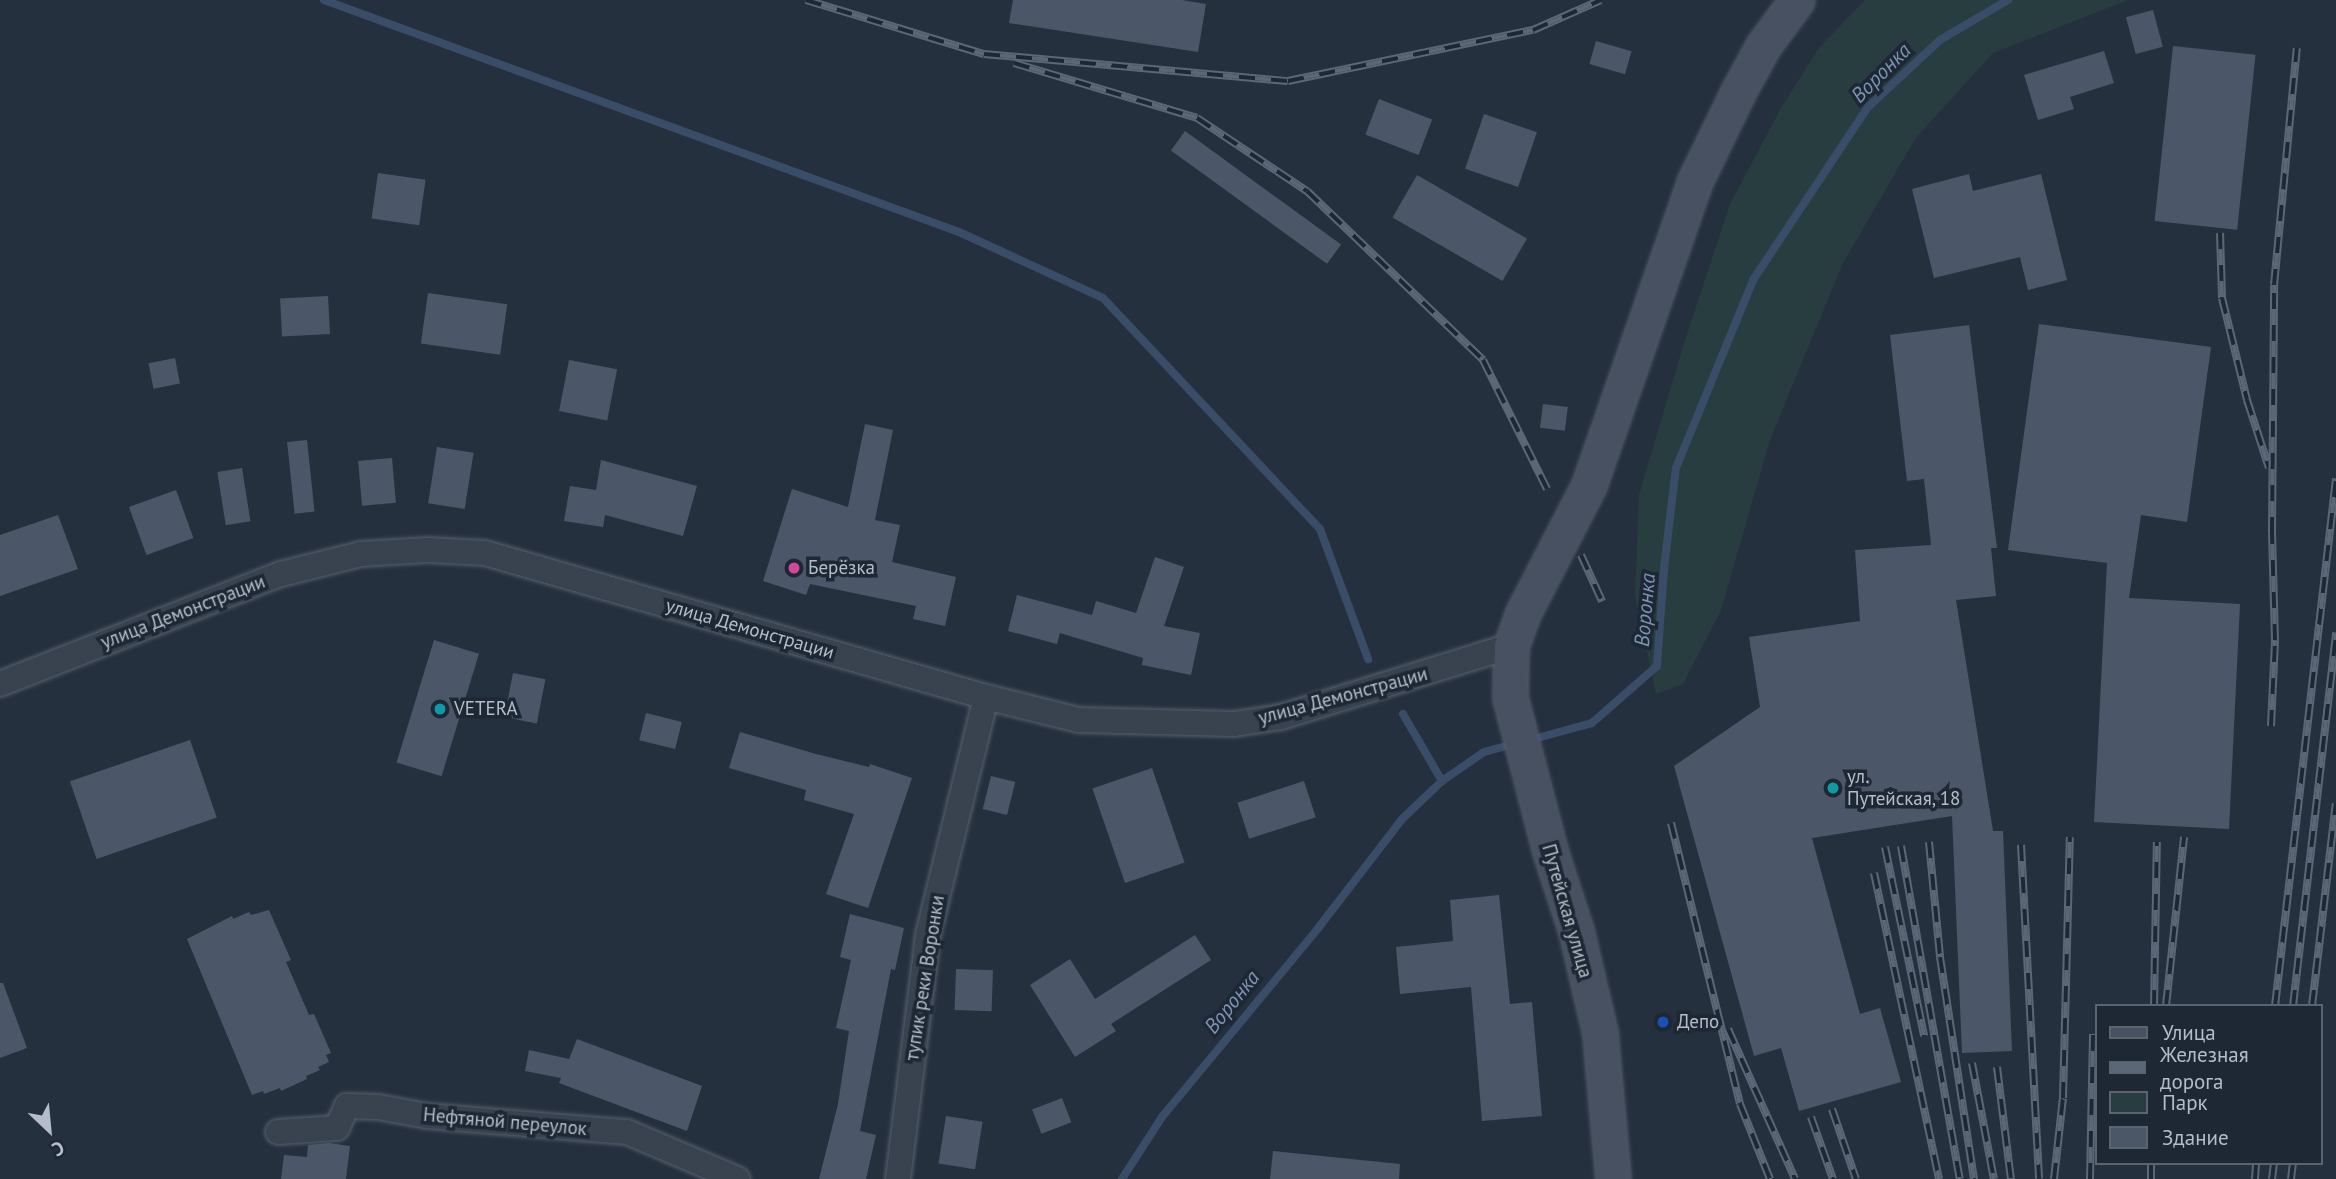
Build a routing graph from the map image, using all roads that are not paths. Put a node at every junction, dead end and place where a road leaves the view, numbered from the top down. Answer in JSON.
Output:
{"nodes":[{"id":1,"x":1797,"y":0,"type":"edge"},
{"id":2,"x":1511,"y":646,"type":"junction"},
{"id":3,"x":0,"y":684,"type":"edge"},
{"id":4,"x":986,"y":697,"type":"junction"},
{"id":5,"x":278,"y":1132,"type":"dead end"},
{"id":6,"x":737,"y":1179,"type":"edge"},
{"id":7,"x":898,"y":1179,"type":"edge"},
{"id":8,"x":1613,"y":1179,"type":"edge"}],
"edges":[{"from":1,"to":2,"type":"street","name":"Путейская улица"},
{"from":2,"to":4,"type":"street","name":"улица Демонстрации"},
{"from":2,"to":8,"type":"street","name":"Путейская улица"},
{"from":3,"to":4,"type":"street","name":"улица Демонстрации"},
{"from":4,"to":7,"type":"street","name":"тупик реки Воронки"},
{"from":5,"to":6,"type":"street","name":"Нефтяной переулок"}]}
